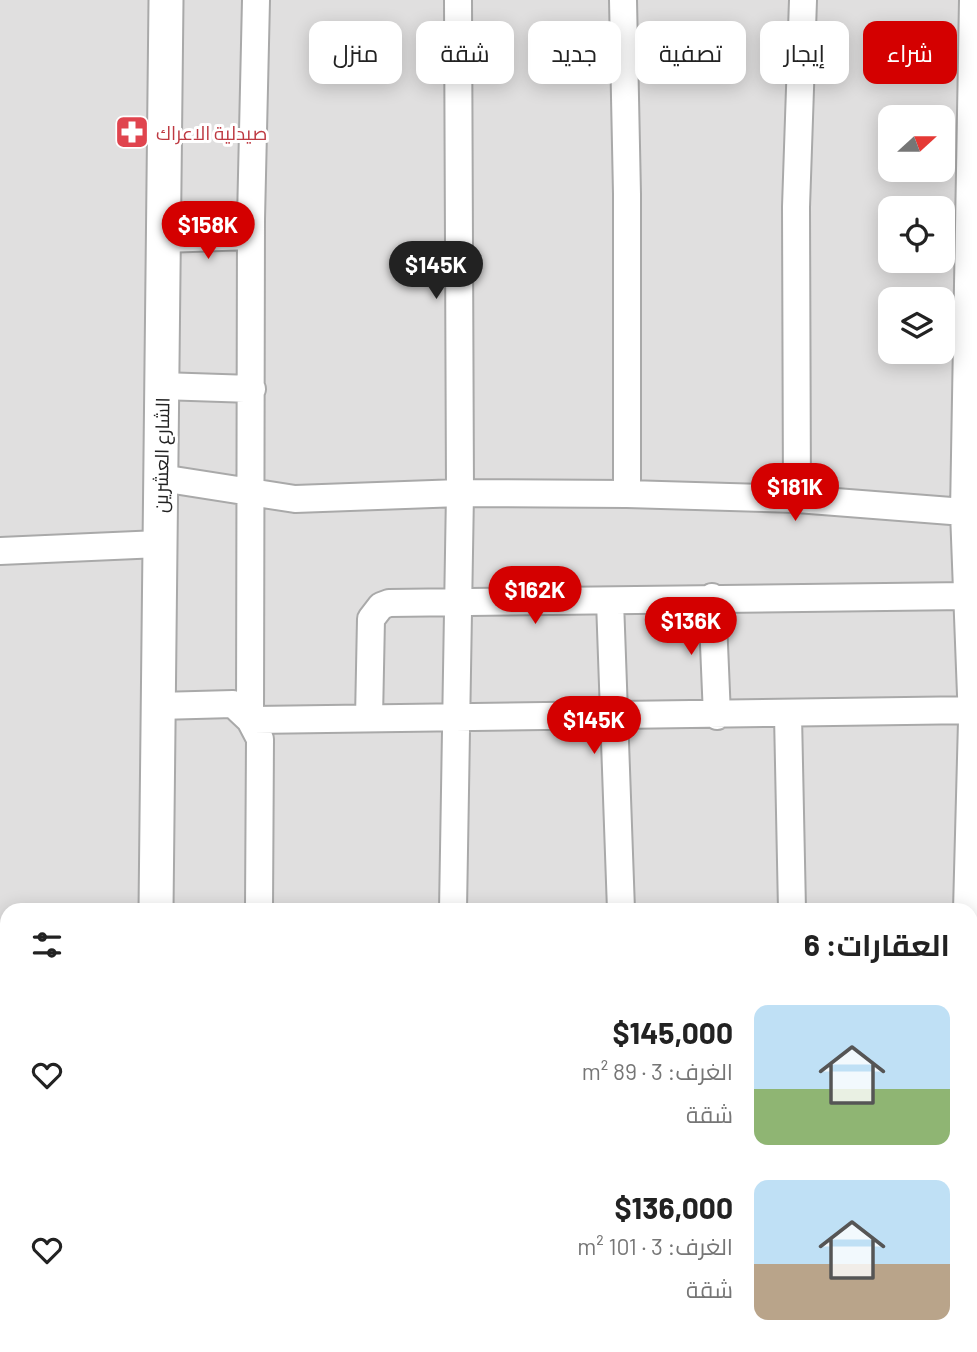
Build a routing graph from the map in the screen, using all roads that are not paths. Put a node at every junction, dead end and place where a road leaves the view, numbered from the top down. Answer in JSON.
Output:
{"nodes":[{"id":1,"x":166,"y":0,"type":"edge"},
{"id":2,"x":256,"y":0,"type":"edge"},
{"id":3,"x":458,"y":0,"type":"edge"},
{"id":4,"x":623,"y":0,"type":"edge"},
{"id":5,"x":803,"y":0,"type":"edge"},
{"id":6,"x":973,"y":0,"type":"edge"},
{"id":7,"x":251,"y":236,"type":"junction"},
{"id":8,"x":163,"y":239,"type":"junction"},
{"id":9,"x":972,"y":365,"type":"edge"},
{"id":10,"x":161,"y":386,"type":"junction"},
{"id":11,"x":252,"y":389,"type":"junction"},
{"id":12,"x":162,"y":478,"type":"junction"},
{"id":13,"x":251,"y":492,"type":"junction"},
{"id":14,"x":460,"y":492,"type":"junction"},
{"id":15,"x":627,"y":494,"type":"junction"},
{"id":16,"x":797,"y":499,"type":"junction"},
{"id":17,"x":964,"y":512,"type":"junction"},
{"id":18,"x":159,"y":544,"type":"junction"},
{"id":19,"x":0,"y":551,"type":"edge"},
{"id":20,"x":967,"y":596,"type":"junction"},
{"id":21,"x":712,"y":597,"type":"junction"},
{"id":22,"x":610,"y":601,"type":"junction"},
{"id":23,"x":458,"y":603,"type":"junction"},
{"id":24,"x":158,"y":706,"type":"junction"},
{"id":25,"x":974,"y":710,"type":"edge"},
{"id":26,"x":616,"y":713,"type":"junction"},
{"id":27,"x":788,"y":715,"type":"junction"},
{"id":28,"x":456,"y":716,"type":"junction"},
{"id":29,"x":717,"y":716,"type":"junction"},
{"id":30,"x":369,"y":718,"type":"junction"},
{"id":31,"x":250,"y":720,"type":"junction"},
{"id":32,"x":156,"y":903,"type":"edge"},
{"id":33,"x":259,"y":903,"type":"edge"},
{"id":34,"x":453,"y":903,"type":"edge"},
{"id":35,"x":621,"y":903,"type":"edge"},
{"id":36,"x":792,"y":903,"type":"edge"},
{"id":37,"x":967,"y":903,"type":"edge"}],
"edges":[{"from":1,"to":8,"type":"street","name":"الشارع العشرين"},
{"from":2,"to":7,"type":"street"},
{"from":3,"to":14,"type":"street"},
{"from":4,"to":15,"type":"street"},
{"from":5,"to":16,"type":"street"},
{"from":6,"to":9,"type":"street"},
{"from":7,"to":8,"type":"street"},
{"from":7,"to":11,"type":"street"},
{"from":8,"to":10,"type":"street","name":"الشارع العشرين"},
{"from":9,"to":17,"type":"street"},
{"from":10,"to":11,"type":"street"},
{"from":10,"to":12,"type":"street","name":"الشارع العشرين"},
{"from":11,"to":13,"type":"street"},
{"from":12,"to":13,"type":"street"},
{"from":12,"to":18,"type":"street","name":"الشارع العشرين"},
{"from":13,"to":14,"type":"street"},
{"from":13,"to":31,"type":"street"},
{"from":14,"to":15,"type":"street"},
{"from":14,"to":23,"type":"street"},
{"from":15,"to":16,"type":"street"},
{"from":16,"to":17,"type":"street"},
{"from":17,"to":20,"type":"street"},
{"from":18,"to":19,"type":"street"},
{"from":18,"to":24,"type":"street","name":"الشارع العشرين"},
{"from":20,"to":21,"type":"street"},
{"from":20,"to":25,"type":"street"},
{"from":21,"to":22,"type":"street"},
{"from":21,"to":29,"type":"street"},
{"from":22,"to":23,"type":"street"},
{"from":22,"to":26,"type":"street"},
{"from":23,"to":28,"type":"street"},
{"from":23,"to":30,"type":"street"},
{"from":24,"to":31,"type":"street"},
{"from":24,"to":32,"type":"street","name":"الشارع العشرين"},
{"from":25,"to":27,"type":"street"},
{"from":25,"to":37,"type":"street"},
{"from":26,"to":28,"type":"street"},
{"from":26,"to":29,"type":"street"},
{"from":26,"to":35,"type":"street"},
{"from":27,"to":29,"type":"street"},
{"from":27,"to":36,"type":"street"},
{"from":28,"to":30,"type":"street"},
{"from":28,"to":34,"type":"street"},
{"from":30,"to":31,"type":"street"},
{"from":31,"to":33,"type":"street"}]}
